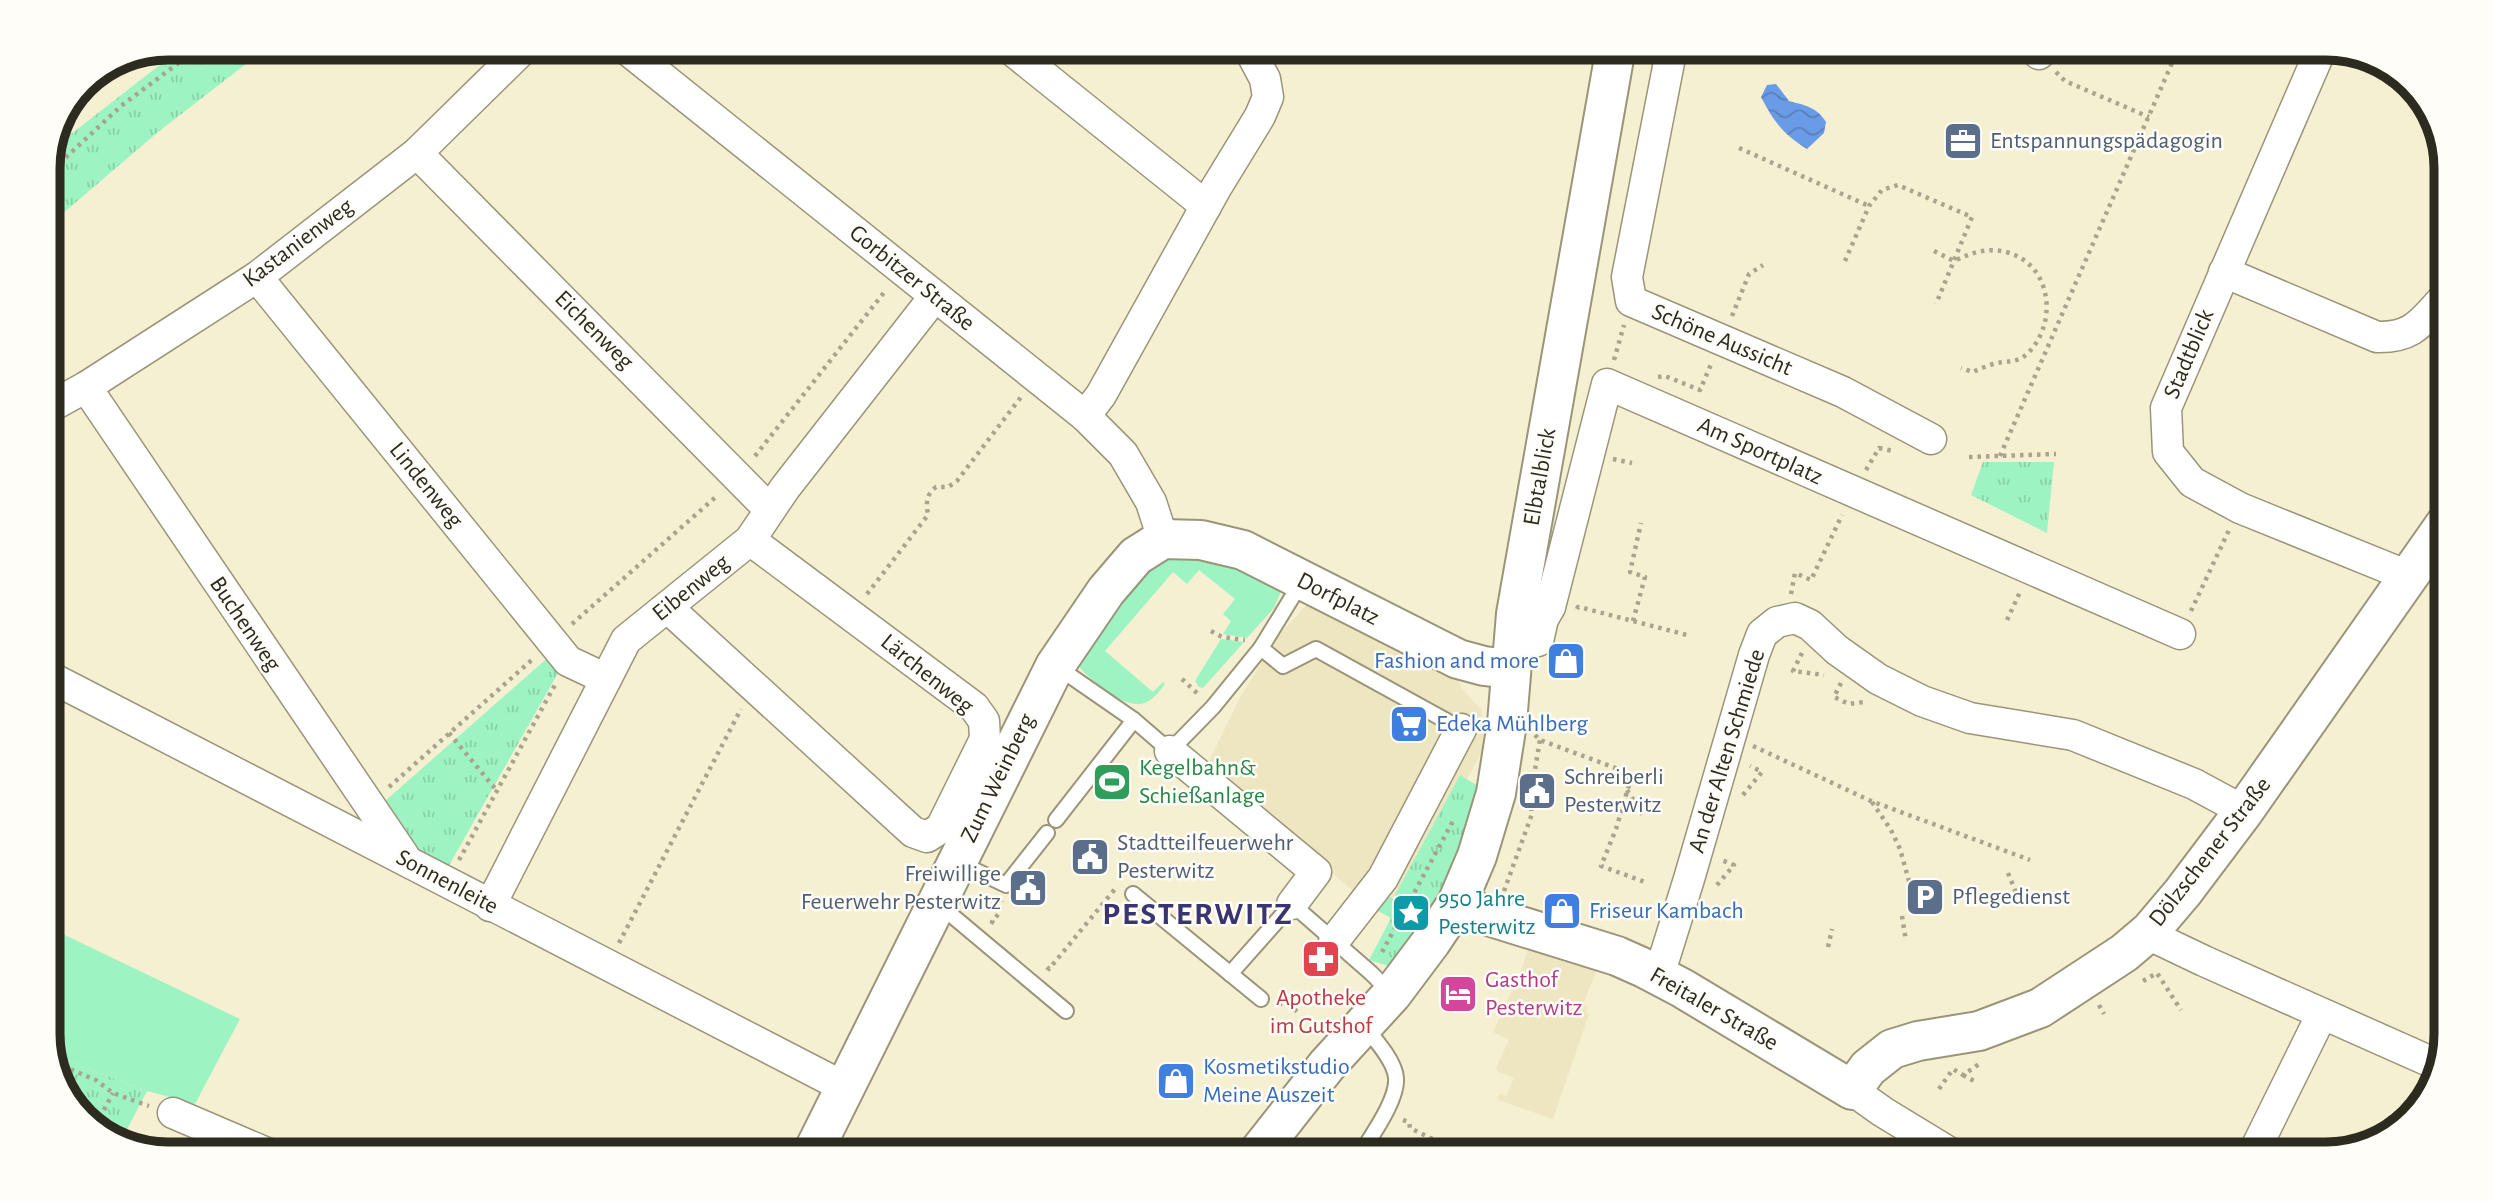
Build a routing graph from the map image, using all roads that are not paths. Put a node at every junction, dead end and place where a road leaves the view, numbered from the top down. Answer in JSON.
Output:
{"nodes":[{"id":1,"x":512,"y":60,"type":"edge"},
{"id":2,"x":640,"y":60,"type":"edge"},
{"id":3,"x":1024,"y":60,"type":"edge"},
{"id":4,"x":1255,"y":60,"type":"edge"},
{"id":5,"x":1614,"y":60,"type":"edge"},
{"id":6,"x":1669,"y":60,"type":"edge"},
{"id":7,"x":2316,"y":60,"type":"edge"},
{"id":8,"x":417,"y":153,"type":"junction"},
{"id":9,"x":1206,"y":206,"type":"junction"},
{"id":10,"x":2224,"y":272,"type":"junction"},
{"id":11,"x":257,"y":277,"type":"junction"},
{"id":12,"x":935,"y":296,"type":"junction"},
{"id":13,"x":2433,"y":310,"type":"edge"},
{"id":14,"x":86,"y":387,"type":"junction"},
{"id":15,"x":60,"y":401,"type":"edge"},
{"id":16,"x":1085,"y":416,"type":"junction"},
{"id":17,"x":1931,"y":439,"type":"dead end"},
{"id":18,"x":769,"y":509,"type":"junction"},
{"id":19,"x":1163,"y":539,"type":"junction"},
{"id":20,"x":750,"y":540,"type":"junction"},
{"id":21,"x":2433,"y":541,"type":"edge"},
{"id":22,"x":2408,"y":576,"type":"junction"},
{"id":23,"x":1303,"y":581,"type":"junction"},
{"id":24,"x":668,"y":608,"type":"junction"},
{"id":25,"x":2180,"y":634,"type":"road end"},
{"id":26,"x":1261,"y":648,"type":"junction"},
{"id":27,"x":1511,"y":657,"type":"junction"},
{"id":28,"x":1055,"y":666,"type":"junction"},
{"id":29,"x":606,"y":679,"type":"junction"},
{"id":30,"x":60,"y":682,"type":"edge"},
{"id":31,"x":1134,"y":720,"type":"junction"},
{"id":32,"x":1461,"y":729,"type":"joint"},
{"id":33,"x":1170,"y":751,"type":"junction"},
{"id":34,"x":2244,"y":811,"type":"junction"},
{"id":35,"x":1056,"y":820,"type":"dead end"},
{"id":36,"x":1047,"y":833,"type":"dead end"},
{"id":37,"x":406,"y":859,"type":"junction"},
{"id":38,"x":957,"y":862,"type":"junction"},
{"id":39,"x":1133,"y":894,"type":"road end"},
{"id":40,"x":936,"y":902,"type":"junction"},
{"id":41,"x":1457,"y":903,"type":"junction"},
{"id":42,"x":1292,"y":904,"type":"junction"},
{"id":43,"x":490,"y":906,"type":"junction"},
{"id":44,"x":2150,"y":931,"type":"junction"},
{"id":45,"x":1334,"y":941,"type":"junction"},
{"id":46,"x":1230,"y":974,"type":"junction"},
{"id":47,"x":1656,"y":974,"type":"junction"},
{"id":48,"x":1385,"y":977,"type":"junction"},
{"id":49,"x":1261,"y":999,"type":"dead end"},
{"id":50,"x":1066,"y":1012,"type":"dead end"},
{"id":51,"x":2322,"y":1014,"type":"junction"},
{"id":52,"x":1363,"y":1025,"type":"junction"},
{"id":53,"x":2429,"y":1061,"type":"edge"},
{"id":54,"x":846,"y":1088,"type":"junction"},
{"id":55,"x":1852,"y":1090,"type":"junction"},
{"id":56,"x":173,"y":1114,"type":"dead end"},
{"id":57,"x":230,"y":1142,"type":"edge"},
{"id":58,"x":818,"y":1142,"type":"edge"},
{"id":59,"x":1266,"y":1142,"type":"edge"},
{"id":60,"x":1367,"y":1142,"type":"edge"},
{"id":61,"x":1932,"y":1142,"type":"edge"},
{"id":62,"x":2259,"y":1142,"type":"edge"}],
"edges":[{"from":1,"to":8,"type":"street","name":"Kastanienweg"},
{"from":2,"to":12,"type":"street","name":"Gorbitzer Straße"},
{"from":3,"to":9,"type":"street"},
{"from":4,"to":9,"type":"street"},
{"from":5,"to":27,"type":"street","name":"Elbtalblick"},
{"from":6,"to":17,"type":"street","name":"Schöne Aussicht"},
{"from":7,"to":10,"type":"street","name":"Stadtblick"},
{"from":8,"to":11,"type":"street","name":"Kastanienweg"},
{"from":8,"to":18,"type":"street","name":"Eichenweg"},
{"from":9,"to":16,"type":"street"},
{"from":10,"to":13,"type":"street"},
{"from":10,"to":22,"type":"street","name":"Stadtblick"},
{"from":11,"to":14,"type":"street","name":"Kastanienweg"},
{"from":11,"to":29,"type":"street","name":"Lindenweg"},
{"from":12,"to":16,"type":"street","name":"Gorbitzer Straße"},
{"from":12,"to":18,"type":"street","name":"Eibenweg"},
{"from":14,"to":15,"type":"street","name":"Kastanienweg"},
{"from":14,"to":37,"type":"street","name":"Buchenweg"},
{"from":16,"to":19,"type":"street","name":"Gorbitzer Straße"},
{"from":18,"to":20,"type":"street","name":"Eibenweg"},
{"from":19,"to":23,"type":"street","name":"Dorfplatz"},
{"from":19,"to":28,"type":"street","name":"Zum Weinberg"},
{"from":20,"to":24,"type":"street","name":"Eibenweg"},
{"from":20,"to":24,"type":"street","name":"Lärchenweg"},
{"from":21,"to":22,"type":"street","name":"Dölzschener Straße"},
{"from":22,"to":34,"type":"street","name":"Dölzschener Straße"},
{"from":23,"to":26,"type":"lane"},
{"from":23,"to":27,"type":"street","name":"Dorfplatz"},
{"from":24,"to":29,"type":"street","name":"Eibenweg"},
{"from":25,"to":27,"type":"street","name":"Am Sportplatz"},
{"from":26,"to":32,"type":"lane"},
{"from":26,"to":33,"type":"lane"},
{"from":27,"to":41,"type":"street","name":"Elbtalblick"},
{"from":28,"to":31,"type":"lane"},
{"from":28,"to":38,"type":"street","name":"Zum Weinberg"},
{"from":29,"to":43,"type":"street","name":"Eibenweg"},
{"from":30,"to":37,"type":"street","name":"Sonnenleite"},
{"from":31,"to":33,"type":"lane"},
{"from":31,"to":35,"type":"lane"},
{"from":32,"to":45,"type":"street"},
{"from":33,"to":42,"type":"street"},
{"from":34,"to":44,"type":"street","name":"Dölzschener Straße"},
{"from":34,"to":47,"type":"street","name":"An der Alten Schmiede"},
{"from":36,"to":38,"type":"lane"},
{"from":37,"to":43,"type":"street","name":"Sonnenleite"},
{"from":38,"to":40,"type":"street","name":"Zum Weinberg"},
{"from":39,"to":46,"type":"lane"},
{"from":40,"to":50,"type":"lane"},
{"from":40,"to":54,"type":"street","name":"Zum Weinberg"},
{"from":41,"to":47,"type":"street","name":"Freitaler Straße"},
{"from":41,"to":48,"type":"street"},
{"from":42,"to":45,"type":"lane"},
{"from":42,"to":46,"type":"lane"},
{"from":43,"to":54,"type":"street","name":"Sonnenleite"},
{"from":44,"to":51,"type":"street"},
{"from":44,"to":55,"type":"street","name":"Dölzschener Straße"},
{"from":45,"to":48,"type":"lane"},
{"from":46,"to":49,"type":"lane"},
{"from":47,"to":55,"type":"street","name":"Freitaler Straße"},
{"from":48,"to":52,"type":"street"},
{"from":51,"to":53,"type":"street"},
{"from":51,"to":62,"type":"street"},
{"from":52,"to":59,"type":"street"},
{"from":52,"to":60,"type":"lane"},
{"from":54,"to":58,"type":"street","name":"Zum Weinberg"},
{"from":55,"to":61,"type":"street","name":"Freitaler Straße"},
{"from":56,"to":57,"type":"street"}]}
